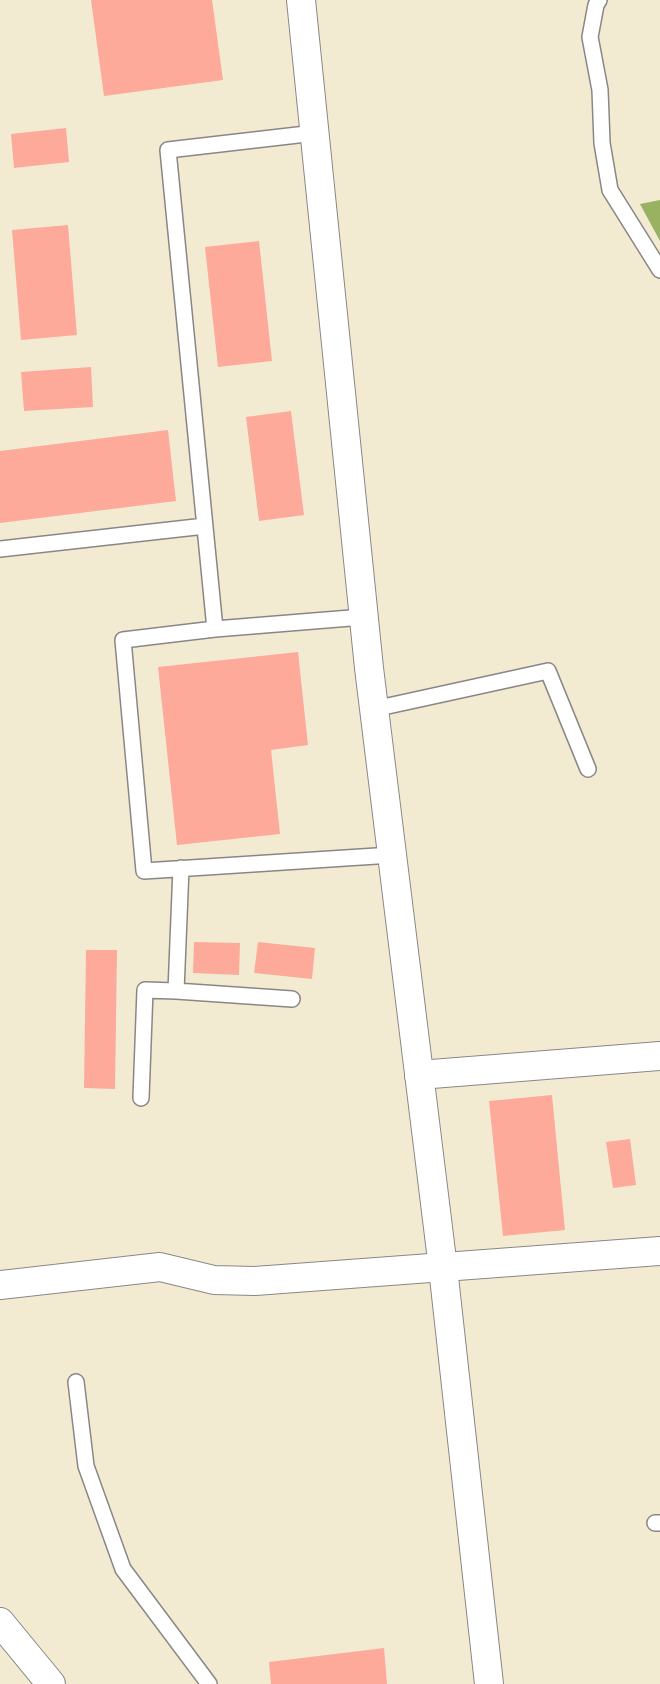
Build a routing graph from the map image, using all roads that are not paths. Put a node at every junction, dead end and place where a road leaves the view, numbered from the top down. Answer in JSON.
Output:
{"nodes":[{"id":1,"x":301,"y":0,"type":"edge"},
{"id":2,"x":599,"y":0,"type":"edge"},
{"id":3,"x":315,"y":133,"type":"junction"},
{"id":4,"x":660,"y":270,"type":"edge"},
{"id":5,"x":205,"y":526,"type":"junction"},
{"id":6,"x":0,"y":549,"type":"edge"},
{"id":7,"x":363,"y":617,"type":"junction"},
{"id":8,"x":215,"y":630,"type":"junction"},
{"id":9,"x":374,"y":709,"type":"junction"},
{"id":10,"x":588,"y":769,"type":"dead end"},
{"id":11,"x":392,"y":855,"type":"junction"},
{"id":12,"x":181,"y":868,"type":"junction"},
{"id":13,"x":176,"y":991,"type":"junction"},
{"id":14,"x":292,"y":999,"type":"dead end"},
{"id":15,"x":660,"y":1056,"type":"edge"},
{"id":16,"x":419,"y":1076,"type":"junction"},
{"id":17,"x":141,"y":1098,"type":"dead end"},
{"id":18,"x":660,"y":1252,"type":"edge"},
{"id":19,"x":443,"y":1268,"type":"junction"},
{"id":20,"x":0,"y":1285,"type":"edge"},
{"id":21,"x":76,"y":1382,"type":"dead end"},
{"id":22,"x":0,"y":1622,"type":"edge"},
{"id":23,"x":50,"y":1684,"type":"edge"},
{"id":24,"x":209,"y":1684,"type":"edge"},
{"id":25,"x":489,"y":1684,"type":"edge"}],
"edges":[{"from":1,"to":3,"type":"street"},
{"from":2,"to":4,"type":"lane"},
{"from":3,"to":5,"type":"lane"},
{"from":3,"to":7,"type":"street"},
{"from":5,"to":6,"type":"lane"},
{"from":5,"to":8,"type":"lane"},
{"from":7,"to":8,"type":"lane"},
{"from":7,"to":9,"type":"street"},
{"from":8,"to":12,"type":"lane"},
{"from":9,"to":10,"type":"lane"},
{"from":9,"to":11,"type":"street"},
{"from":11,"to":12,"type":"lane"},
{"from":11,"to":16,"type":"street"},
{"from":12,"to":13,"type":"lane"},
{"from":13,"to":14,"type":"lane"},
{"from":13,"to":17,"type":"lane"},
{"from":15,"to":16,"type":"street"},
{"from":16,"to":19,"type":"street"},
{"from":18,"to":19,"type":"street"},
{"from":19,"to":20,"type":"street"},
{"from":19,"to":25,"type":"street"},
{"from":21,"to":24,"type":"lane"},
{"from":22,"to":23,"type":"street"}]}
